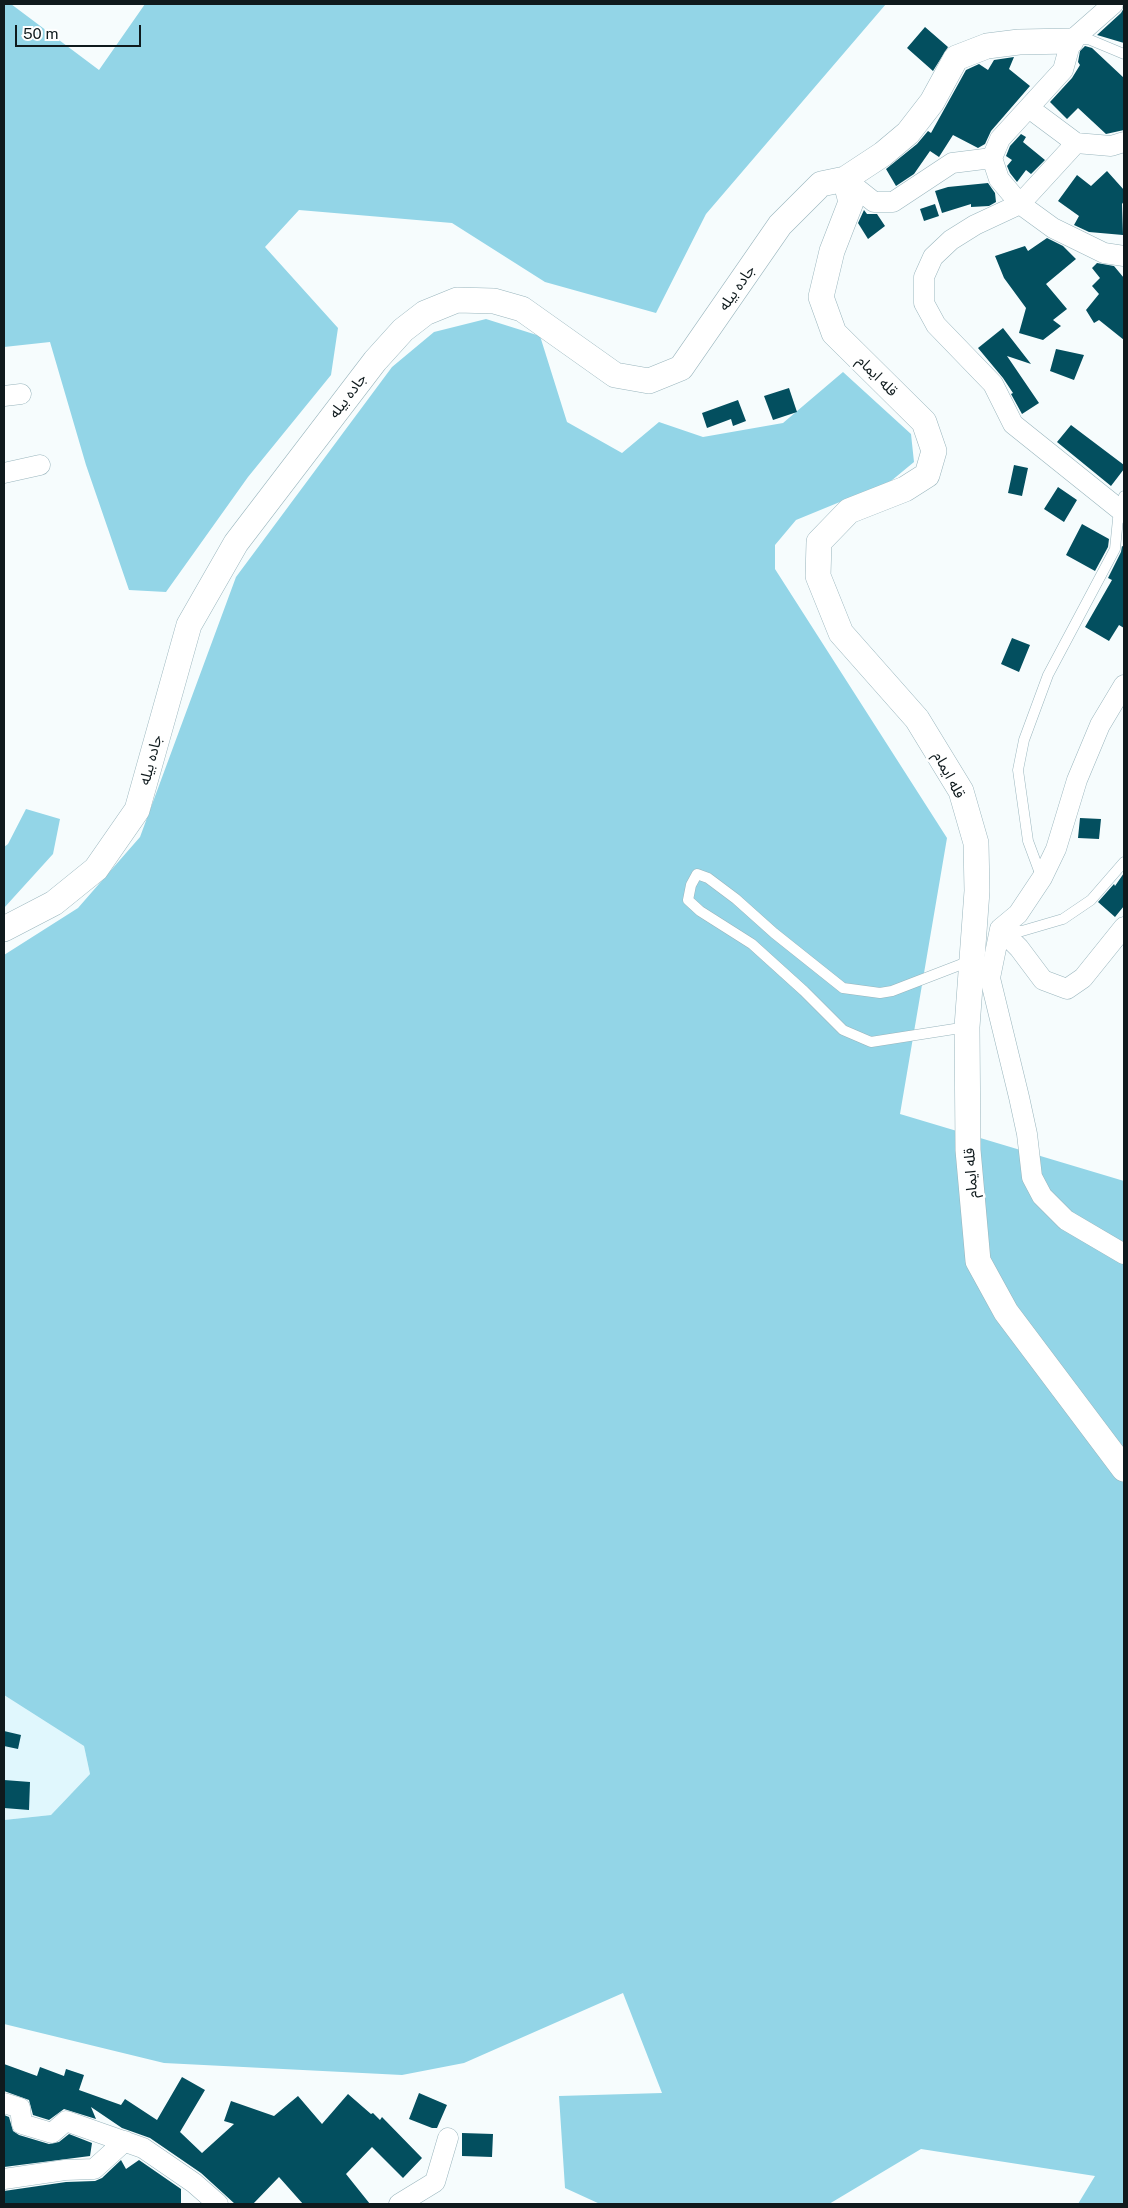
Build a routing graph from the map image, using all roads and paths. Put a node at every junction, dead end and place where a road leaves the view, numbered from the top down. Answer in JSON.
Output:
{"nodes":[{"id":1,"x":1113,"y":4,"type":"edge"},
{"id":2,"x":1071,"y":41,"type":"junction"},
{"id":3,"x":1124,"y":54,"type":"edge"},
{"id":4,"x":1030,"y":108,"type":"junction"},
{"id":5,"x":1124,"y":142,"type":"edge"},
{"id":6,"x":1076,"y":143,"type":"junction"},
{"id":7,"x":992,"y":158,"type":"junction"},
{"id":8,"x":845,"y":179,"type":"junction"},
{"id":9,"x":1020,"y":204,"type":"junction"},
{"id":10,"x":1124,"y":256,"type":"edge"},
{"id":11,"x":40,"y":465,"type":"dead end"},
{"id":12,"x":4,"y":473,"type":"edge"},
{"id":13,"x":1122,"y":506,"type":"edge"},
{"id":14,"x":1124,"y":685,"type":"edge"},
{"id":15,"x":1124,"y":862,"type":"edge"},
{"id":16,"x":1042,"y":878,"type":"junction"},
{"id":17,"x":1124,"y":927,"type":"edge"},
{"id":18,"x":4,"y":929,"type":"edge"},
{"id":19,"x":1000,"y":929,"type":"junction"},
{"id":20,"x":971,"y":960,"type":"junction"},
{"id":21,"x":967,"y":1027,"type":"junction"},
{"id":22,"x":1124,"y":1254,"type":"edge"},
{"id":23,"x":1124,"y":1469,"type":"edge"},
{"id":24,"x":4,"y":2103,"type":"edge"},
{"id":25,"x":448,"y":2138,"type":"dead end"},
{"id":26,"x":125,"y":2141,"type":"junction"},
{"id":27,"x":4,"y":2179,"type":"edge"},
{"id":28,"x":218,"y":2204,"type":"edge"},
{"id":29,"x":399,"y":2204,"type":"edge"}],
"edges":[{"from":1,"to":2,"type":"street"},
{"from":2,"to":3,"type":"lane"},
{"from":2,"to":4,"type":"street"},
{"from":2,"to":8,"type":"street"},
{"from":4,"to":6,"type":"street"},
{"from":4,"to":7,"type":"street"},
{"from":5,"to":6,"type":"street"},
{"from":6,"to":9,"type":"street"},
{"from":7,"to":8,"type":"street"},
{"from":7,"to":9,"type":"street"},
{"from":8,"to":18,"type":"street","name":"جاده بیله"},
{"from":8,"to":20,"type":"street","name":"قله ایمام"},
{"from":9,"to":10,"type":"street"},
{"from":9,"to":13,"type":"street"},
{"from":11,"to":12,"type":"street"},
{"from":13,"to":16,"type":"lane"},
{"from":14,"to":16,"type":"street"},
{"from":15,"to":19,"type":"lane"},
{"from":16,"to":19,"type":"street"},
{"from":17,"to":19,"type":"street"},
{"from":19,"to":22,"type":"street"},
{"from":20,"to":21,"type":"street","name":"قله ایمام"},
{"from":20,"to":21,"type":"lane"},
{"from":21,"to":23,"type":"street","name":"قله ایمام"},
{"from":24,"to":26,"type":"street"},
{"from":25,"to":29,"type":"street"},
{"from":26,"to":27,"type":"street"},
{"from":26,"to":28,"type":"street"}]}
